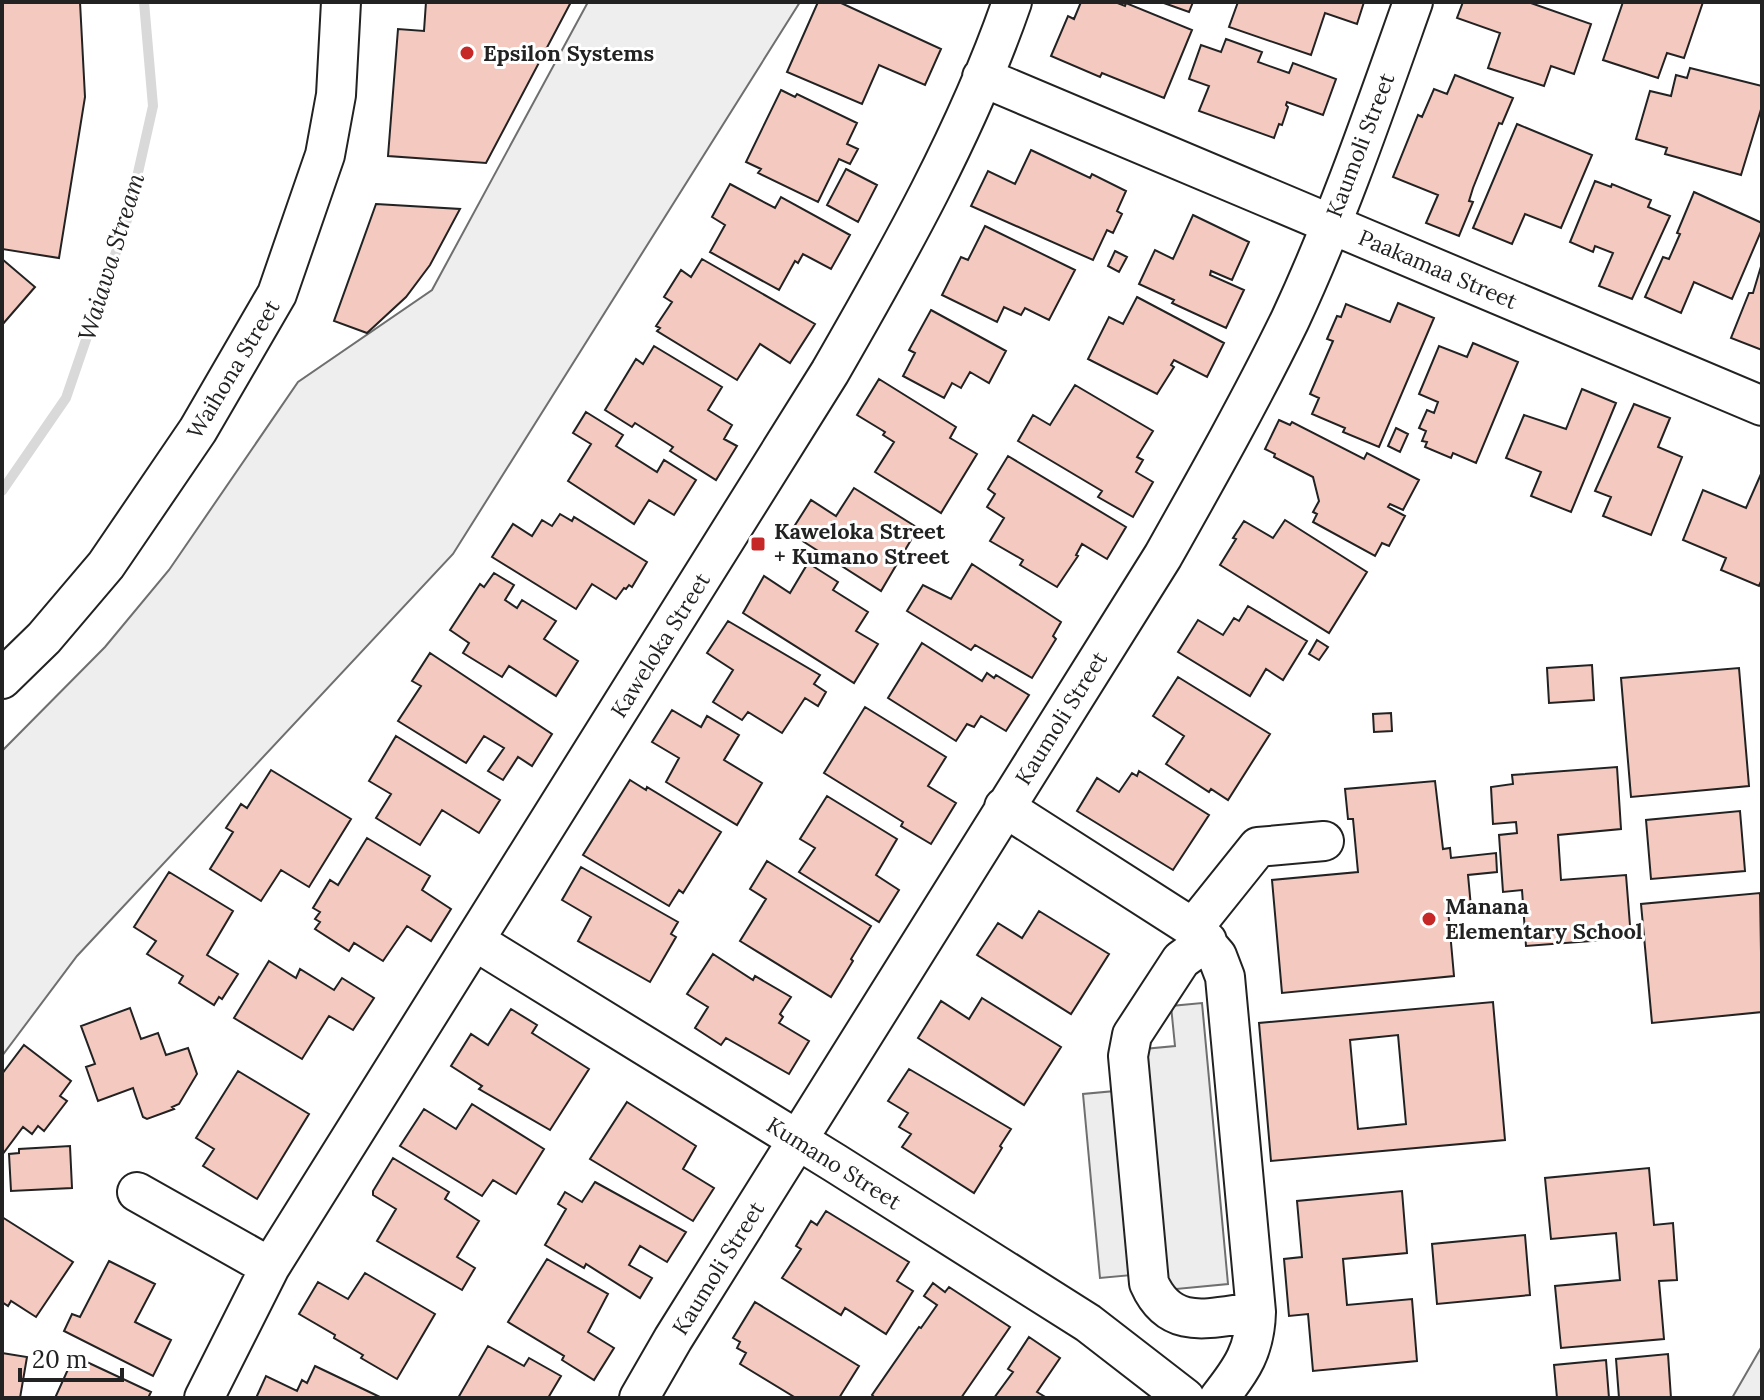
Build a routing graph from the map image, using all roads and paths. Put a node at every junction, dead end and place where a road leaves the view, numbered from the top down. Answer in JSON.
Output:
{"nodes":[{"id":1,"x":341,"y":2,"type":"edge"},
{"id":2,"x":1012,"y":2,"type":"edge"},
{"id":3,"x":1413,"y":2,"type":"edge"},
{"id":4,"x":982,"y":77,"type":"junction"},
{"id":5,"x":1330,"y":224,"type":"junction"},
{"id":6,"x":1762,"y":406,"type":"edge"},
{"id":7,"x":2,"y":679,"type":"edge"},
{"id":8,"x":1004,"y":807,"type":"junction"},
{"id":9,"x":1324,"y":841,"type":"dead end"},
{"id":10,"x":1200,"y":934,"type":"junction"},
{"id":11,"x":475,"y":941,"type":"junction"},
{"id":12,"x":798,"y":1140,"type":"junction"},
{"id":13,"x":137,"y":1192,"type":"dead end"},
{"id":14,"x":270,"y":1267,"type":"junction"},
{"id":15,"x":1256,"y":1312,"type":"junction"},
{"id":16,"x":204,"y":1398,"type":"edge"},
{"id":17,"x":639,"y":1398,"type":"edge"},
{"id":18,"x":1185,"y":1398,"type":"edge"},
{"id":19,"x":1219,"y":1398,"type":"edge"}],
"edges":[{"from":1,"to":7,"type":"street","name":"Waihona Street"},
{"from":2,"to":4,"type":"street","name":"Kaweloka Street"},
{"from":3,"to":5,"type":"street","name":"Kaumoli Street"},
{"from":4,"to":5,"type":"street","name":"Paakamaa Street"},
{"from":4,"to":11,"type":"street","name":"Kaweloka Street"},
{"from":5,"to":6,"type":"street","name":"Paakamaa Street"},
{"from":5,"to":8,"type":"street","name":"Kaumoli Street"},
{"from":8,"to":10,"type":"street"},
{"from":8,"to":12,"type":"street","name":"Kaumoli Street"},
{"from":9,"to":10,"type":"street"},
{"from":10,"to":15,"type":"street"},
{"from":10,"to":15,"type":"street"},
{"from":11,"to":12,"type":"street","name":"Kumano Street"},
{"from":11,"to":14,"type":"street","name":"Kaweloka Street"},
{"from":12,"to":17,"type":"street","name":"Kaumoli Street"},
{"from":12,"to":18,"type":"street","name":"Kumano Street"},
{"from":13,"to":14,"type":"street"},
{"from":14,"to":16,"type":"street","name":"Kaweloka Street"},
{"from":15,"to":19,"type":"street"}]}
